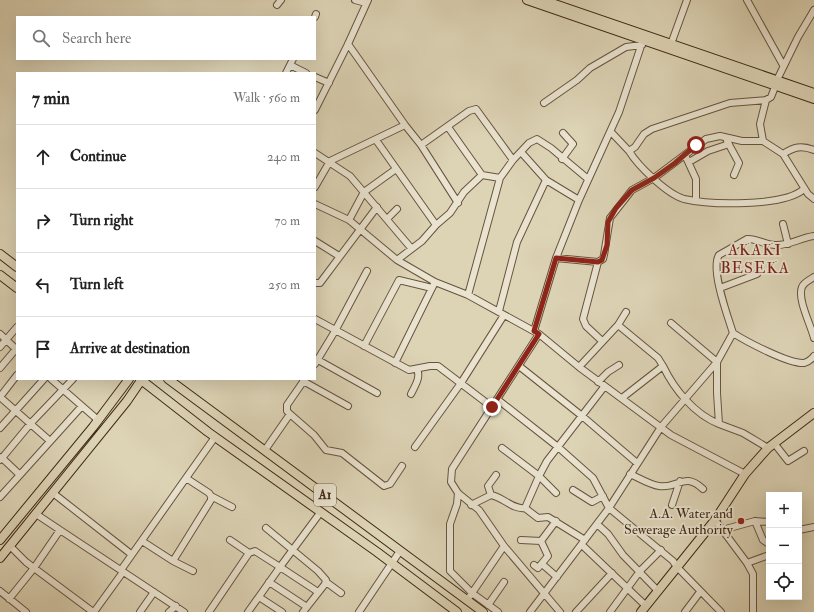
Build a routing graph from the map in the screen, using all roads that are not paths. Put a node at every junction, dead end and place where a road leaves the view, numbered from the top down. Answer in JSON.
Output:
{"nodes":[{"id":1,"x":355,"y":0,"type":"edge"},
{"id":2,"x":527,"y":0,"type":"edge"},
{"id":3,"x":543,"y":0,"type":"edge"},
{"id":4,"x":687,"y":0,"type":"edge"},
{"id":5,"x":747,"y":0,"type":"edge"},
{"id":6,"x":367,"y":2,"type":"edge"},
{"id":7,"x":814,"y":10,"type":"edge"},
{"id":8,"x":643,"y":40,"type":"junction"},
{"id":9,"x":348,"y":44,"type":"junction"},
{"id":10,"x":671,"y":44,"type":"junction"},
{"id":11,"x":292,"y":60,"type":"edge"},
{"id":12,"x":290,"y":65,"type":"junction"},
{"id":13,"x":783,"y":65,"type":"junction"},
{"id":14,"x":286,"y":72,"type":"edge"},
{"id":15,"x":304,"y":72,"type":"edge"},
{"id":16,"x":316,"y":77,"type":"edge"},
{"id":17,"x":329,"y":83,"type":"junction"},
{"id":18,"x":776,"y":84,"type":"junction"},
{"id":19,"x":814,"y":93,"type":"edge"},
{"id":20,"x":814,"y":99,"type":"edge"},
{"id":21,"x":766,"y":100,"type":"junction"},
{"id":22,"x":544,"y":103,"type":"dead end"},
{"id":23,"x":316,"y":108,"type":"edge"},
{"id":24,"x":405,"y":125,"type":"junction"},
{"id":25,"x":448,"y":127,"type":"junction"},
{"id":26,"x":610,"y":132,"type":"junction"},
{"id":27,"x":563,"y":133,"type":"dead end"},
{"id":28,"x":725,"y":137,"type":"junction"},
{"id":29,"x":376,"y":140,"type":"junction"},
{"id":30,"x":763,"y":141,"type":"junction"},
{"id":31,"x":729,"y":144,"type":"junction"},
{"id":32,"x":421,"y":145,"type":"junction"},
{"id":33,"x":814,"y":150,"type":"edge"},
{"id":34,"x":629,"y":151,"type":"junction"},
{"id":35,"x":521,"y":152,"type":"junction"},
{"id":36,"x":316,"y":154,"type":"edge"},
{"id":37,"x":783,"y":154,"type":"junction"},
{"id":38,"x":685,"y":155,"type":"junction"},
{"id":39,"x":562,"y":159,"type":"junction"},
{"id":40,"x":513,"y":160,"type":"junction"},
{"id":41,"x":330,"y":161,"type":"junction"},
{"id":42,"x":689,"y":162,"type":"junction"},
{"id":43,"x":396,"y":169,"type":"junction"},
{"id":44,"x":482,"y":175,"type":"junction"},
{"id":45,"x":734,"y":175,"type":"dead end"},
{"id":46,"x":500,"y":178,"type":"junction"},
{"id":47,"x":654,"y":178,"type":"junction"},
{"id":48,"x":588,"y":179,"type":"junction"},
{"id":49,"x":546,"y":180,"type":"junction"},
{"id":50,"x":316,"y":185,"type":"edge"},
{"id":51,"x":804,"y":189,"type":"junction"},
{"id":52,"x":364,"y":192,"type":"junction"},
{"id":53,"x":814,"y":199,"type":"edge"},
{"id":54,"x":579,"y":200,"type":"junction"},
{"id":55,"x":696,"y":200,"type":"junction"},
{"id":56,"x":458,"y":203,"type":"junction"},
{"id":57,"x":316,"y":204,"type":"edge"},
{"id":58,"x":377,"y":207,"type":"junction"},
{"id":59,"x":396,"y":209,"type":"dead end"},
{"id":60,"x":388,"y":218,"type":"junction"},
{"id":61,"x":349,"y":220,"type":"junction"},
{"id":62,"x":436,"y":224,"type":"junction"},
{"id":63,"x":783,"y":224,"type":"dead end"},
{"id":64,"x":360,"y":229,"type":"junction"},
{"id":65,"x":814,"y":236,"type":"edge"},
{"id":66,"x":316,"y":242,"type":"edge"},
{"id":67,"x":788,"y":244,"type":"junction"},
{"id":68,"x":411,"y":248,"type":"junction"},
{"id":69,"x":0,"y":254,"type":"edge"},
{"id":70,"x":339,"y":256,"type":"junction"},
{"id":71,"x":556,"y":258,"type":"junction"},
{"id":72,"x":397,"y":260,"type":"junction"},
{"id":73,"x":598,"y":262,"type":"junction"},
{"id":74,"x":16,"y":266,"type":"edge"},
{"id":75,"x":367,"y":271,"type":"dead end"},
{"id":76,"x":757,"y":274,"type":"dead end"},
{"id":77,"x":0,"y":275,"type":"edge"},
{"id":78,"x":814,"y":277,"type":"edge"},
{"id":79,"x":316,"y":283,"type":"edge"},
{"id":80,"x":434,"y":285,"type":"junction"},
{"id":81,"x":16,"y":287,"type":"edge"},
{"id":82,"x":720,"y":288,"type":"junction"},
{"id":83,"x":468,"y":295,"type":"junction"},
{"id":84,"x":626,"y":312,"type":"dead end"},
{"id":85,"x":501,"y":313,"type":"junction"},
{"id":86,"x":814,"y":314,"type":"edge"},
{"id":87,"x":807,"y":318,"type":"junction"},
{"id":88,"x":316,"y":320,"type":"edge"},
{"id":89,"x":671,"y":323,"type":"dead end"},
{"id":90,"x":618,"y":325,"type":"junction"},
{"id":91,"x":16,"y":328,"type":"edge"},
{"id":92,"x":335,"y":331,"type":"junction"},
{"id":93,"x":813,"y":332,"type":"edge"},
{"id":94,"x":536,"y":333,"type":"junction"},
{"id":95,"x":733,"y":333,"type":"junction"},
{"id":96,"x":0,"y":334,"type":"edge"},
{"id":97,"x":814,"y":338,"type":"edge"},
{"id":98,"x":6,"y":340,"type":"junction"},
{"id":99,"x":602,"y":341,"type":"junction"},
{"id":100,"x":364,"y":346,"type":"junction"},
{"id":101,"x":0,"y":347,"type":"edge"},
{"id":102,"x":16,"y":349,"type":"edge"},
{"id":103,"x":16,"y":351,"type":"edge"},
{"id":104,"x":814,"y":356,"type":"edge"},
{"id":105,"x":316,"y":362,"type":"edge"},
{"id":106,"x":717,"y":362,"type":"junction"},
{"id":107,"x":395,"y":363,"type":"junction"},
{"id":108,"x":619,"y":365,"type":"dead end"},
{"id":109,"x":520,"y":366,"type":"junction"},
{"id":110,"x":663,"y":366,"type":"junction"},
{"id":111,"x":578,"y":367,"type":"junction"},
{"id":112,"x":0,"y":368,"type":"edge"},
{"id":113,"x":417,"y":368,"type":"junction"},
{"id":114,"x":16,"y":376,"type":"edge"},
{"id":115,"x":43,"y":380,"type":"edge"},
{"id":116,"x":52,"y":380,"type":"edge"},
{"id":117,"x":72,"y":380,"type":"edge"},
{"id":118,"x":128,"y":380,"type":"edge"},
{"id":119,"x":140,"y":380,"type":"edge"},
{"id":120,"x":142,"y":380,"type":"edge"},
{"id":121,"x":169,"y":380,"type":"edge"},
{"id":122,"x":304,"y":380,"type":"edge"},
{"id":123,"x":598,"y":382,"type":"junction"},
{"id":124,"x":461,"y":384,"type":"junction"},
{"id":125,"x":604,"y":387,"type":"junction"},
{"id":126,"x":63,"y":390,"type":"junction"},
{"id":127,"x":377,"y":393,"type":"dead end"},
{"id":128,"x":411,"y":394,"type":"dead end"},
{"id":129,"x":0,"y":397,"type":"edge"},
{"id":130,"x":622,"y":398,"type":"junction"},
{"id":131,"x":685,"y":399,"type":"junction"},
{"id":132,"x":497,"y":400,"type":"junction"},
{"id":133,"x":82,"y":406,"type":"junction"},
{"id":134,"x":348,"y":406,"type":"dead end"},
{"id":135,"x":492,"y":407,"type":"junction"},
{"id":136,"x":16,"y":410,"type":"junction"},
{"id":137,"x":814,"y":413,"type":"edge"},
{"id":138,"x":290,"y":414,"type":"junction"},
{"id":139,"x":582,"y":416,"type":"junction"},
{"id":140,"x":98,"y":420,"type":"junction"},
{"id":141,"x":31,"y":423,"type":"junction"},
{"id":142,"x":719,"y":424,"type":"junction"},
{"id":143,"x":661,"y":427,"type":"junction"},
{"id":144,"x":0,"y":428,"type":"edge"},
{"id":145,"x":215,"y":437,"type":"junction"},
{"id":146,"x":50,"y":441,"type":"junction"},
{"id":147,"x":771,"y":445,"type":"junction"},
{"id":148,"x":415,"y":447,"type":"dead end"},
{"id":149,"x":558,"y":447,"type":"junction"},
{"id":150,"x":502,"y":448,"type":"dead end"},
{"id":151,"x":265,"y":450,"type":"junction"},
{"id":152,"x":804,"y":451,"type":"dead end"},
{"id":153,"x":1,"y":458,"type":"edge"},
{"id":154,"x":637,"y":463,"type":"junction"},
{"id":155,"x":402,"y":466,"type":"dead end"},
{"id":156,"x":20,"y":474,"type":"junction"},
{"id":157,"x":630,"y":474,"type":"junction"},
{"id":158,"x":745,"y":474,"type":"junction"},
{"id":159,"x":496,"y":475,"type":"dead end"},
{"id":160,"x":539,"y":476,"type":"junction"},
{"id":161,"x":186,"y":478,"type":"junction"},
{"id":162,"x":680,"y":482,"type":"junction"},
{"id":163,"x":703,"y":489,"type":"dead end"},
{"id":164,"x":573,"y":490,"type":"dead end"},
{"id":165,"x":52,"y":493,"type":"junction"},
{"id":166,"x":458,"y":493,"type":"junction"},
{"id":167,"x":556,"y":494,"type":"dead end"},
{"id":168,"x":491,"y":495,"type":"junction"},
{"id":169,"x":211,"y":496,"type":"junction"},
{"id":170,"x":603,"y":496,"type":"junction"},
{"id":171,"x":0,"y":497,"type":"edge"},
{"id":172,"x":480,"y":501,"type":"junction"},
{"id":173,"x":471,"y":505,"type":"junction"},
{"id":174,"x":672,"y":505,"type":"dead end"},
{"id":175,"x":232,"y":507,"type":"dead end"},
{"id":176,"x":525,"y":508,"type":"junction"},
{"id":177,"x":609,"y":508,"type":"junction"},
{"id":178,"x":479,"y":510,"type":"junction"},
{"id":179,"x":320,"y":512,"type":"junction"},
{"id":180,"x":36,"y":514,"type":"junction"},
{"id":181,"x":715,"y":520,"type":"junction"},
{"id":182,"x":556,"y":521,"type":"junction"},
{"id":183,"x":755,"y":521,"type":"junction"},
{"id":184,"x":766,"y":522,"type":"edge"},
{"id":185,"x":597,"y":524,"type":"junction"},
{"id":186,"x":266,"y":528,"type":"dead end"},
{"id":187,"x":814,"y":528,"type":"edge"},
{"id":188,"x":60,"y":530,"type":"junction"},
{"id":189,"x":722,"y":530,"type":"junction"},
{"id":190,"x":802,"y":530,"type":"edge"},
{"id":191,"x":0,"y":540,"type":"edge"},
{"id":192,"x":230,"y":540,"type":"dead end"},
{"id":193,"x":521,"y":540,"type":"dead end"},
{"id":194,"x":142,"y":541,"type":"junction"},
{"id":195,"x":541,"y":541,"type":"junction"},
{"id":196,"x":766,"y":542,"type":"edge"},
{"id":197,"x":584,"y":543,"type":"junction"},
{"id":198,"x":10,"y":546,"type":"junction"},
{"id":199,"x":504,"y":546,"type":"junction"},
{"id":200,"x":292,"y":550,"type":"junction"},
{"id":201,"x":661,"y":550,"type":"junction"},
{"id":202,"x":400,"y":551,"type":"junction"},
{"id":203,"x":249,"y":553,"type":"junction"},
{"id":204,"x":131,"y":554,"type":"junction"},
{"id":205,"x":766,"y":556,"type":"edge"},
{"id":206,"x":0,"y":558,"type":"edge"},
{"id":207,"x":173,"y":561,"type":"junction"},
{"id":208,"x":748,"y":563,"type":"junction"},
{"id":209,"x":392,"y":564,"type":"junction"},
{"id":210,"x":542,"y":564,"type":"junction"},
{"id":211,"x":534,"y":565,"type":"dead end"},
{"id":212,"x":280,"y":567,"type":"junction"},
{"id":213,"x":677,"y":567,"type":"junction"},
{"id":214,"x":34,"y":568,"type":"junction"},
{"id":215,"x":122,"y":571,"type":"junction"},
{"id":216,"x":192,"y":571,"type":"dead end"},
{"id":217,"x":640,"y":571,"type":"junction"},
{"id":218,"x":612,"y":573,"type":"junction"},
{"id":219,"x":557,"y":577,"type":"junction"},
{"id":220,"x":269,"y":582,"type":"junction"},
{"id":221,"x":326,"y":582,"type":"junction"},
{"id":222,"x":504,"y":582,"type":"dead end"},
{"id":223,"x":628,"y":588,"type":"junction"},
{"id":224,"x":0,"y":591,"type":"edge"},
{"id":225,"x":658,"y":591,"type":"junction"},
{"id":226,"x":154,"y":592,"type":"junction"},
{"id":227,"x":318,"y":592,"type":"junction"},
{"id":228,"x":700,"y":592,"type":"junction"},
{"id":229,"x":341,"y":593,"type":"dead end"},
{"id":230,"x":472,"y":593,"type":"junction"},
{"id":231,"x":544,"y":593,"type":"junction"},
{"id":232,"x":259,"y":597,"type":"junction"},
{"id":233,"x":9,"y":599,"type":"junction"},
{"id":234,"x":467,"y":601,"type":"junction"},
{"id":235,"x":488,"y":605,"type":"junction"},
{"id":236,"x":176,"y":606,"type":"junction"},
{"id":237,"x":644,"y":609,"type":"edge"},
{"id":238,"x":305,"y":610,"type":"edge"},
{"id":239,"x":25,"y":612,"type":"edge"},
{"id":240,"x":93,"y":612,"type":"edge"},
{"id":241,"x":140,"y":612,"type":"edge"},
{"id":242,"x":169,"y":612,"type":"edge"},
{"id":243,"x":184,"y":612,"type":"edge"},
{"id":244,"x":209,"y":612,"type":"edge"},
{"id":245,"x":248,"y":612,"type":"edge"},
{"id":246,"x":282,"y":612,"type":"edge"},
{"id":247,"x":359,"y":612,"type":"edge"},
{"id":248,"x":457,"y":612,"type":"edge"},
{"id":249,"x":482,"y":612,"type":"edge"},
{"id":250,"x":498,"y":612,"type":"edge"},
{"id":251,"x":530,"y":612,"type":"edge"},
{"id":252,"x":560,"y":612,"type":"edge"},
{"id":253,"x":576,"y":612,"type":"edge"},
{"id":254,"x":610,"y":612,"type":"edge"},
{"id":255,"x":685,"y":612,"type":"edge"},
{"id":256,"x":721,"y":612,"type":"edge"},
{"id":257,"x":753,"y":612,"type":"edge"}],
"edges":[{"from":1,"to":6,"type":"street"},
{"from":2,"to":8,"type":"main road"},
{"from":3,"to":8,"type":"main road"},
{"from":4,"to":10,"type":"street"},
{"from":5,"to":13,"type":"street"},
{"from":6,"to":9,"type":"street"},
{"from":7,"to":13,"type":"street"},
{"from":8,"to":10,"type":"main road"},
{"from":8,"to":18,"type":"main road"},
{"from":8,"to":22,"type":"street"},
{"from":8,"to":26,"type":"street"},
{"from":9,"to":17,"type":"street"},
{"from":9,"to":24,"type":"street"},
{"from":10,"to":18,"type":"main road"},
{"from":11,"to":12,"type":"street"},
{"from":12,"to":14,"type":"street"},
{"from":12,"to":15,"type":"street"},
{"from":13,"to":18,"type":"street"},
{"from":16,"to":17,"type":"street"},
{"from":17,"to":23,"type":"street"},
{"from":18,"to":19,"type":"main road"},
{"from":18,"to":20,"type":"main road"},
{"from":18,"to":21,"type":"street"},
{"from":21,"to":30,"type":"street"},
{"from":21,"to":34,"type":"street"},
{"from":24,"to":29,"type":"street"},
{"from":24,"to":32,"type":"street"},
{"from":25,"to":32,"type":"street"},
{"from":25,"to":40,"type":"street"},
{"from":25,"to":44,"type":"street"},
{"from":26,"to":34,"type":"street"},
{"from":26,"to":48,"type":"street"},
{"from":27,"to":39,"type":"street"},
{"from":28,"to":30,"type":"street"},
{"from":28,"to":31,"type":"street"},
{"from":28,"to":38,"type":"street"},
{"from":29,"to":41,"type":"street"},
{"from":29,"to":43,"type":"street"},
{"from":30,"to":37,"type":"street"},
{"from":31,"to":42,"type":"street"},
{"from":31,"to":45,"type":"street"},
{"from":32,"to":56,"type":"street"},
{"from":33,"to":37,"type":"street"},
{"from":34,"to":47,"type":"street"},
{"from":35,"to":39,"type":"street"},
{"from":35,"to":40,"type":"street"},
{"from":35,"to":49,"type":"street"},
{"from":36,"to":41,"type":"street"},
{"from":37,"to":51,"type":"street"},
{"from":38,"to":42,"type":"street"},
{"from":38,"to":47,"type":"street"},
{"from":39,"to":48,"type":"street"},
{"from":40,"to":46,"type":"street"},
{"from":41,"to":50,"type":"street"},
{"from":41,"to":52,"type":"street"},
{"from":42,"to":55,"type":"street"},
{"from":43,"to":52,"type":"street"},
{"from":43,"to":62,"type":"street"},
{"from":44,"to":46,"type":"street"},
{"from":44,"to":56,"type":"street"},
{"from":46,"to":83,"type":"street"},
{"from":47,"to":55,"type":"street"},
{"from":47,"to":73,"type":"street"},
{"from":48,"to":54,"type":"street"},
{"from":49,"to":54,"type":"street"},
{"from":49,"to":85,"type":"street"},
{"from":51,"to":53,"type":"street"},
{"from":51,"to":55,"type":"street"},
{"from":52,"to":58,"type":"street"},
{"from":52,"to":61,"type":"street"},
{"from":54,"to":71,"type":"street"},
{"from":56,"to":62,"type":"street"},
{"from":57,"to":61,"type":"street"},
{"from":58,"to":60,"type":"street"},
{"from":58,"to":64,"type":"street"},
{"from":59,"to":60,"type":"street"},
{"from":60,"to":68,"type":"street"},
{"from":61,"to":64,"type":"street"},
{"from":62,"to":68,"type":"street"},
{"from":63,"to":67,"type":"street"},
{"from":64,"to":70,"type":"street"},
{"from":64,"to":72,"type":"street"},
{"from":65,"to":67,"type":"street"},
{"from":66,"to":70,"type":"street"},
{"from":67,"to":82,"type":"street"},
{"from":68,"to":72,"type":"street"},
{"from":69,"to":74,"type":"main road"},
{"from":70,"to":79,"type":"street"},
{"from":71,"to":73,"type":"street"},
{"from":71,"to":94,"type":"street"},
{"from":72,"to":80,"type":"street"},
{"from":73,"to":99,"type":"street"},
{"from":75,"to":92,"type":"street"},
{"from":76,"to":82,"type":"street"},
{"from":77,"to":81,"type":"main road"},
{"from":78,"to":87,"type":"street"},
{"from":80,"to":83,"type":"street"},
{"from":80,"to":100,"type":"street"},
{"from":80,"to":107,"type":"street"},
{"from":82,"to":95,"type":"street"},
{"from":83,"to":85,"type":"street"},
{"from":84,"to":90,"type":"street"},
{"from":85,"to":94,"type":"street"},
{"from":85,"to":124,"type":"street"},
{"from":86,"to":87,"type":"street"},
{"from":87,"to":93,"type":"street"},
{"from":88,"to":92,"type":"street"},
{"from":89,"to":106,"type":"street"},
{"from":90,"to":99,"type":"street"},
{"from":90,"to":110,"type":"street"},
{"from":91,"to":98,"type":"street"},
{"from":92,"to":100,"type":"street"},
{"from":92,"to":105,"type":"street"},
{"from":93,"to":97,"type":"street"},
{"from":94,"to":109,"type":"street"},
{"from":94,"to":111,"type":"street"},
{"from":95,"to":104,"type":"street"},
{"from":95,"to":106,"type":"street"},
{"from":96,"to":98,"type":"street"},
{"from":98,"to":101,"type":"street"},
{"from":98,"to":102,"type":"street"},
{"from":99,"to":111,"type":"street"},
{"from":100,"to":107,"type":"street"},
{"from":103,"to":112,"type":"street"},
{"from":105,"to":127,"type":"street"},
{"from":106,"to":131,"type":"street"},
{"from":106,"to":142,"type":"street"},
{"from":107,"to":113,"type":"street"},
{"from":108,"to":123,"type":"street"},
{"from":109,"to":132,"type":"street"},
{"from":109,"to":139,"type":"street"},
{"from":110,"to":130,"type":"street"},
{"from":110,"to":131,"type":"street"},
{"from":111,"to":123,"type":"street"},
{"from":113,"to":124,"type":"street"},
{"from":113,"to":128,"type":"street"},
{"from":114,"to":129,"type":"street"},
{"from":115,"to":136,"type":"street"},
{"from":116,"to":126,"type":"street"},
{"from":117,"to":126,"type":"street"},
{"from":118,"to":140,"type":"main road"},
{"from":119,"to":165,"type":"main road"},
{"from":120,"to":145,"type":"main road","number":"A1"},
{"from":121,"to":151,"type":"main road","number":"A1"},
{"from":122,"to":134,"type":"street"},
{"from":122,"to":138,"type":"street"},
{"from":123,"to":125,"type":"street"},
{"from":124,"to":135,"type":"street"},
{"from":124,"to":148,"type":"street"},
{"from":125,"to":130,"type":"street"},
{"from":125,"to":139,"type":"street"},
{"from":126,"to":133,"type":"street"},
{"from":126,"to":141,"type":"street"},
{"from":129,"to":136,"type":"street"},
{"from":130,"to":143,"type":"street"},
{"from":131,"to":142,"type":"street"},
{"from":131,"to":143,"type":"street"},
{"from":132,"to":135,"type":"street"},
{"from":132,"to":149,"type":"street"},
{"from":133,"to":140,"type":"street"},
{"from":133,"to":146,"type":"street"},
{"from":135,"to":166,"type":"street"},
{"from":136,"to":141,"type":"street"},
{"from":136,"to":144,"type":"street"},
{"from":137,"to":147,"type":"main road"},
{"from":138,"to":151,"type":"street"},
{"from":138,"to":155,"type":"street"},
{"from":139,"to":149,"type":"street"},
{"from":139,"to":154,"type":"street"},
{"from":140,"to":191,"type":"main road"},
{"from":141,"to":146,"type":"street"},
{"from":141,"to":153,"type":"street"},
{"from":142,"to":147,"type":"street"},
{"from":143,"to":154,"type":"street"},
{"from":143,"to":158,"type":"street"},
{"from":145,"to":161,"type":"street"},
{"from":145,"to":179,"type":"main road","number":"A1"},
{"from":146,"to":156,"type":"street"},
{"from":147,"to":152,"type":"street"},
{"from":147,"to":158,"type":"main road"},
{"from":149,"to":160,"type":"street"},
{"from":149,"to":170,"type":"street"},
{"from":150,"to":160,"type":"street"},
{"from":151,"to":202,"type":"main road","number":"A1"},
{"from":153,"to":156,"type":"street"},
{"from":154,"to":157,"type":"street"},
{"from":156,"to":171,"type":"street"},
{"from":157,"to":162,"type":"street"},
{"from":157,"to":177,"type":"street"},
{"from":158,"to":181,"type":"main road"},
{"from":159,"to":168,"type":"street"},
{"from":160,"to":167,"type":"street"},
{"from":160,"to":176,"type":"street"},
{"from":161,"to":169,"type":"street"},
{"from":161,"to":194,"type":"street"},
{"from":162,"to":163,"type":"street"},
{"from":162,"to":174,"type":"street"},
{"from":164,"to":170,"type":"street"},
{"from":165,"to":180,"type":"main road"},
{"from":165,"to":204,"type":"street"},
{"from":166,"to":173,"type":"street"},
{"from":166,"to":230,"type":"street"},
{"from":168,"to":172,"type":"street"},
{"from":168,"to":176,"type":"street"},
{"from":169,"to":175,"type":"street"},
{"from":169,"to":207,"type":"street"},
{"from":170,"to":177,"type":"street"},
{"from":172,"to":173,"type":"street"},
{"from":172,"to":178,"type":"street"},
{"from":173,"to":178,"type":"street"},
{"from":176,"to":182,"type":"street"},
{"from":177,"to":185,"type":"street"},
{"from":177,"to":201,"type":"street"},
{"from":178,"to":199,"type":"street"},
{"from":179,"to":200,"type":"street"},
{"from":179,"to":209,"type":"main road","number":"A1"},
{"from":180,"to":188,"type":"street"},
{"from":180,"to":198,"type":"main road"},
{"from":181,"to":189,"type":"street"},
{"from":181,"to":213,"type":"main road"},
{"from":182,"to":195,"type":"street"},
{"from":182,"to":197,"type":"street"},
{"from":183,"to":184,"type":"street"},
{"from":183,"to":189,"type":"street"},
{"from":183,"to":196,"type":"street"},
{"from":185,"to":197,"type":"street"},
{"from":185,"to":217,"type":"street"},
{"from":186,"to":200,"type":"street"},
{"from":187,"to":190,"type":"street"},
{"from":188,"to":214,"type":"street"},
{"from":188,"to":215,"type":"street"},
{"from":189,"to":208,"type":"street"},
{"from":192,"to":203,"type":"street"},
{"from":193,"to":195,"type":"street"},
{"from":194,"to":204,"type":"street"},
{"from":194,"to":207,"type":"street"},
{"from":195,"to":210,"type":"street"},
{"from":197,"to":218,"type":"street"},
{"from":197,"to":219,"type":"street"},
{"from":198,"to":206,"type":"main road"},
{"from":198,"to":214,"type":"street"},
{"from":199,"to":230,"type":"street"},
{"from":199,"to":231,"type":"street"},
{"from":200,"to":212,"type":"street"},
{"from":200,"to":221,"type":"street"},
{"from":201,"to":213,"type":"street"},
{"from":201,"to":217,"type":"street"},
{"from":202,"to":209,"type":"street"},
{"from":202,"to":234,"type":"main road","number":"A1"},
{"from":203,"to":212,"type":"street"},
{"from":203,"to":244,"type":"street"},
{"from":204,"to":215,"type":"street"},
{"from":205,"to":208,"type":"street"},
{"from":207,"to":216,"type":"street"},
{"from":208,"to":257,"type":"street"},
{"from":209,"to":247,"type":"street"},
{"from":209,"to":248,"type":"main road","number":"A1"},
{"from":210,"to":211,"type":"street"},
{"from":210,"to":219,"type":"street"},
{"from":212,"to":220,"type":"street"},
{"from":212,"to":227,"type":"street"},
{"from":213,"to":225,"type":"main road"},
{"from":213,"to":228,"type":"street"},
{"from":214,"to":233,"type":"street"},
{"from":214,"to":240,"type":"street"},
{"from":215,"to":226,"type":"street"},
{"from":215,"to":240,"type":"street"},
{"from":217,"to":223,"type":"street"},
{"from":217,"to":225,"type":"street"},
{"from":218,"to":223,"type":"street"},
{"from":218,"to":253,"type":"street"},
{"from":219,"to":231,"type":"street"},
{"from":220,"to":232,"type":"street"},
{"from":220,"to":238,"type":"street"},
{"from":221,"to":227,"type":"street"},
{"from":221,"to":229,"type":"street"},
{"from":222,"to":235,"type":"street"},
{"from":223,"to":237,"type":"street"},
{"from":223,"to":254,"type":"street"},
{"from":224,"to":233,"type":"street"},
{"from":225,"to":237,"type":"main road"},
{"from":226,"to":236,"type":"street"},
{"from":226,"to":241,"type":"street"},
{"from":227,"to":238,"type":"street"},
{"from":228,"to":255,"type":"street"},
{"from":228,"to":256,"type":"street"},
{"from":230,"to":234,"type":"street"},
{"from":230,"to":235,"type":"street"},
{"from":231,"to":251,"type":"street"},
{"from":231,"to":252,"type":"street"},
{"from":232,"to":245,"type":"street"},
{"from":232,"to":246,"type":"street"},
{"from":233,"to":239,"type":"street"},
{"from":234,"to":249,"type":"main road","number":"A1"},
{"from":235,"to":250,"type":"street"},
{"from":236,"to":242,"type":"street"},
{"from":236,"to":243,"type":"street"}]}
